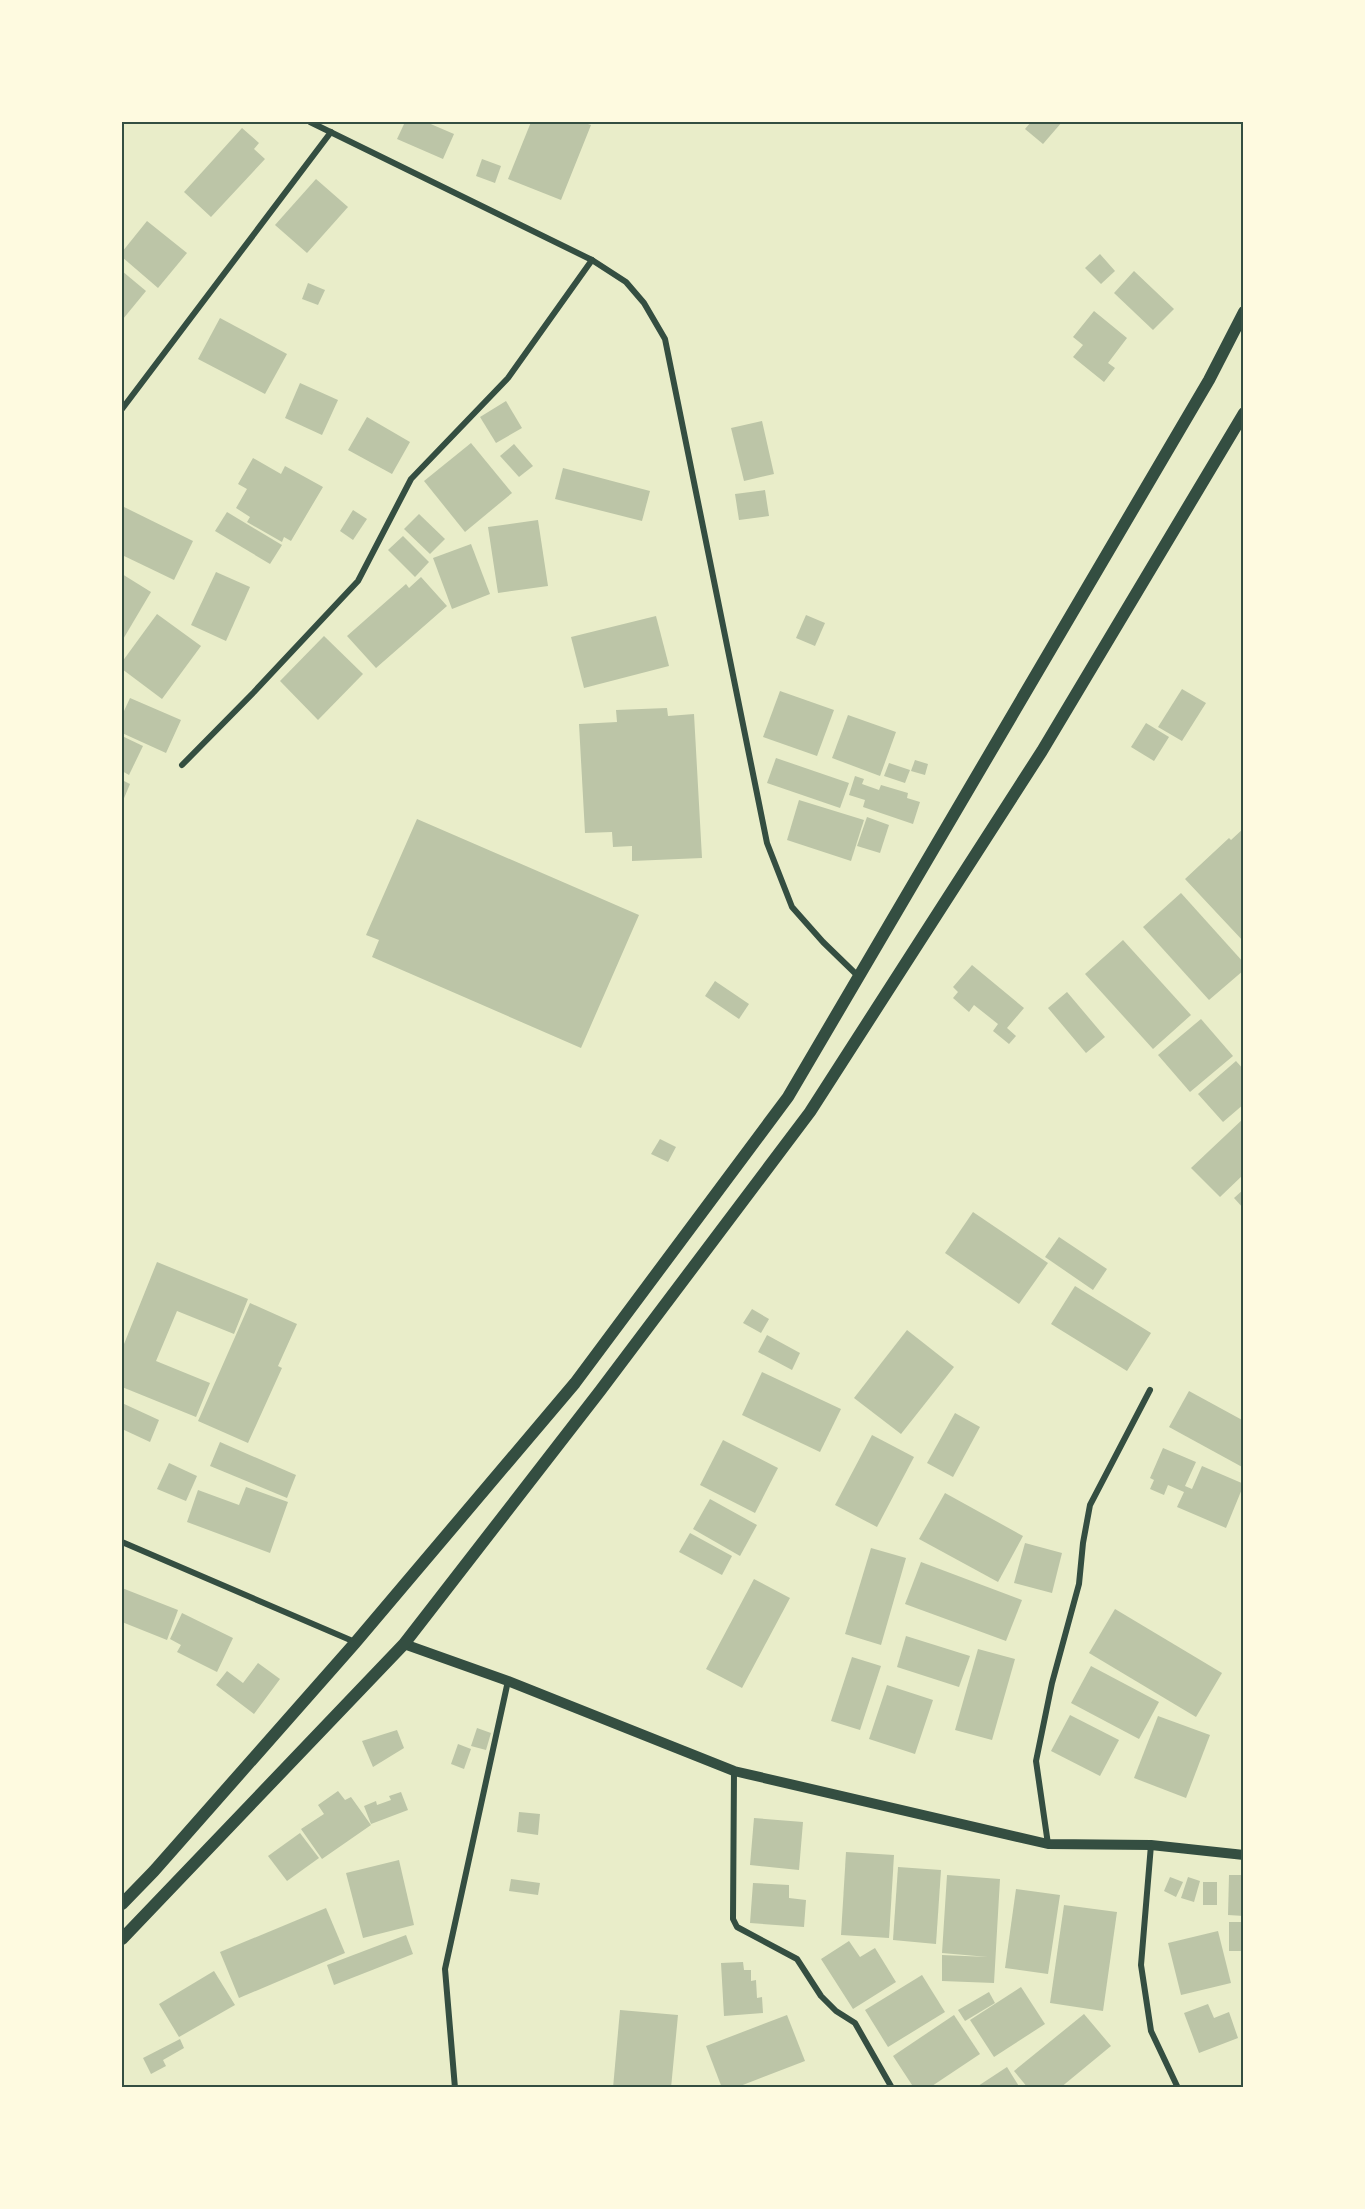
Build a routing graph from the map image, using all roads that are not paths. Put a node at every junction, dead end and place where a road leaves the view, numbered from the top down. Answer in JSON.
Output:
{"nodes":[{"id":1,"x":310,"y":122,"type":"edge"},
{"id":2,"x":331,"y":132,"type":"junction"},
{"id":3,"x":592,"y":260,"type":"junction"},
{"id":4,"x":1244,"y":312,"type":"edge"},
{"id":5,"x":122,"y":409,"type":"edge"},
{"id":6,"x":1244,"y":413,"type":"edge"},
{"id":7,"x":182,"y":765,"type":"dead end"},
{"id":8,"x":858,"y":976,"type":"junction"},
{"id":9,"x":1150,"y":1390,"type":"dead end"},
{"id":10,"x":122,"y":1542,"type":"edge"},
{"id":11,"x":355,"y":1643,"type":"junction"},
{"id":12,"x":404,"y":1644,"type":"junction"},
{"id":13,"x":508,"y":1681,"type":"junction"},
{"id":14,"x":734,"y":1771,"type":"junction"},
{"id":15,"x":1048,"y":1844,"type":"junction"},
{"id":16,"x":1151,"y":1845,"type":"junction"},
{"id":17,"x":1244,"y":1856,"type":"edge"},
{"id":18,"x":122,"y":1904,"type":"edge"},
{"id":19,"x":122,"y":1939,"type":"edge"},
{"id":20,"x":455,"y":2088,"type":"edge"},
{"id":21,"x":892,"y":2088,"type":"edge"},
{"id":22,"x":1179,"y":2088,"type":"edge"}],
"edges":[{"from":1,"to":2,"type":"street"},
{"from":2,"to":3,"type":"street"},
{"from":2,"to":5,"type":"street"},
{"from":3,"to":7,"type":"street"},
{"from":3,"to":8,"type":"street"},
{"from":4,"to":8,"type":"main road"},
{"from":6,"to":12,"type":"main road"},
{"from":8,"to":11,"type":"main road"},
{"from":9,"to":15,"type":"street"},
{"from":10,"to":11,"type":"street"},
{"from":11,"to":18,"type":"main road"},
{"from":12,"to":13,"type":"street"},
{"from":12,"to":19,"type":"main road"},
{"from":13,"to":14,"type":"street"},
{"from":13,"to":20,"type":"street"},
{"from":14,"to":15,"type":"street"},
{"from":14,"to":21,"type":"street"},
{"from":15,"to":16,"type":"street"},
{"from":16,"to":17,"type":"street"},
{"from":16,"to":22,"type":"street"}]}
